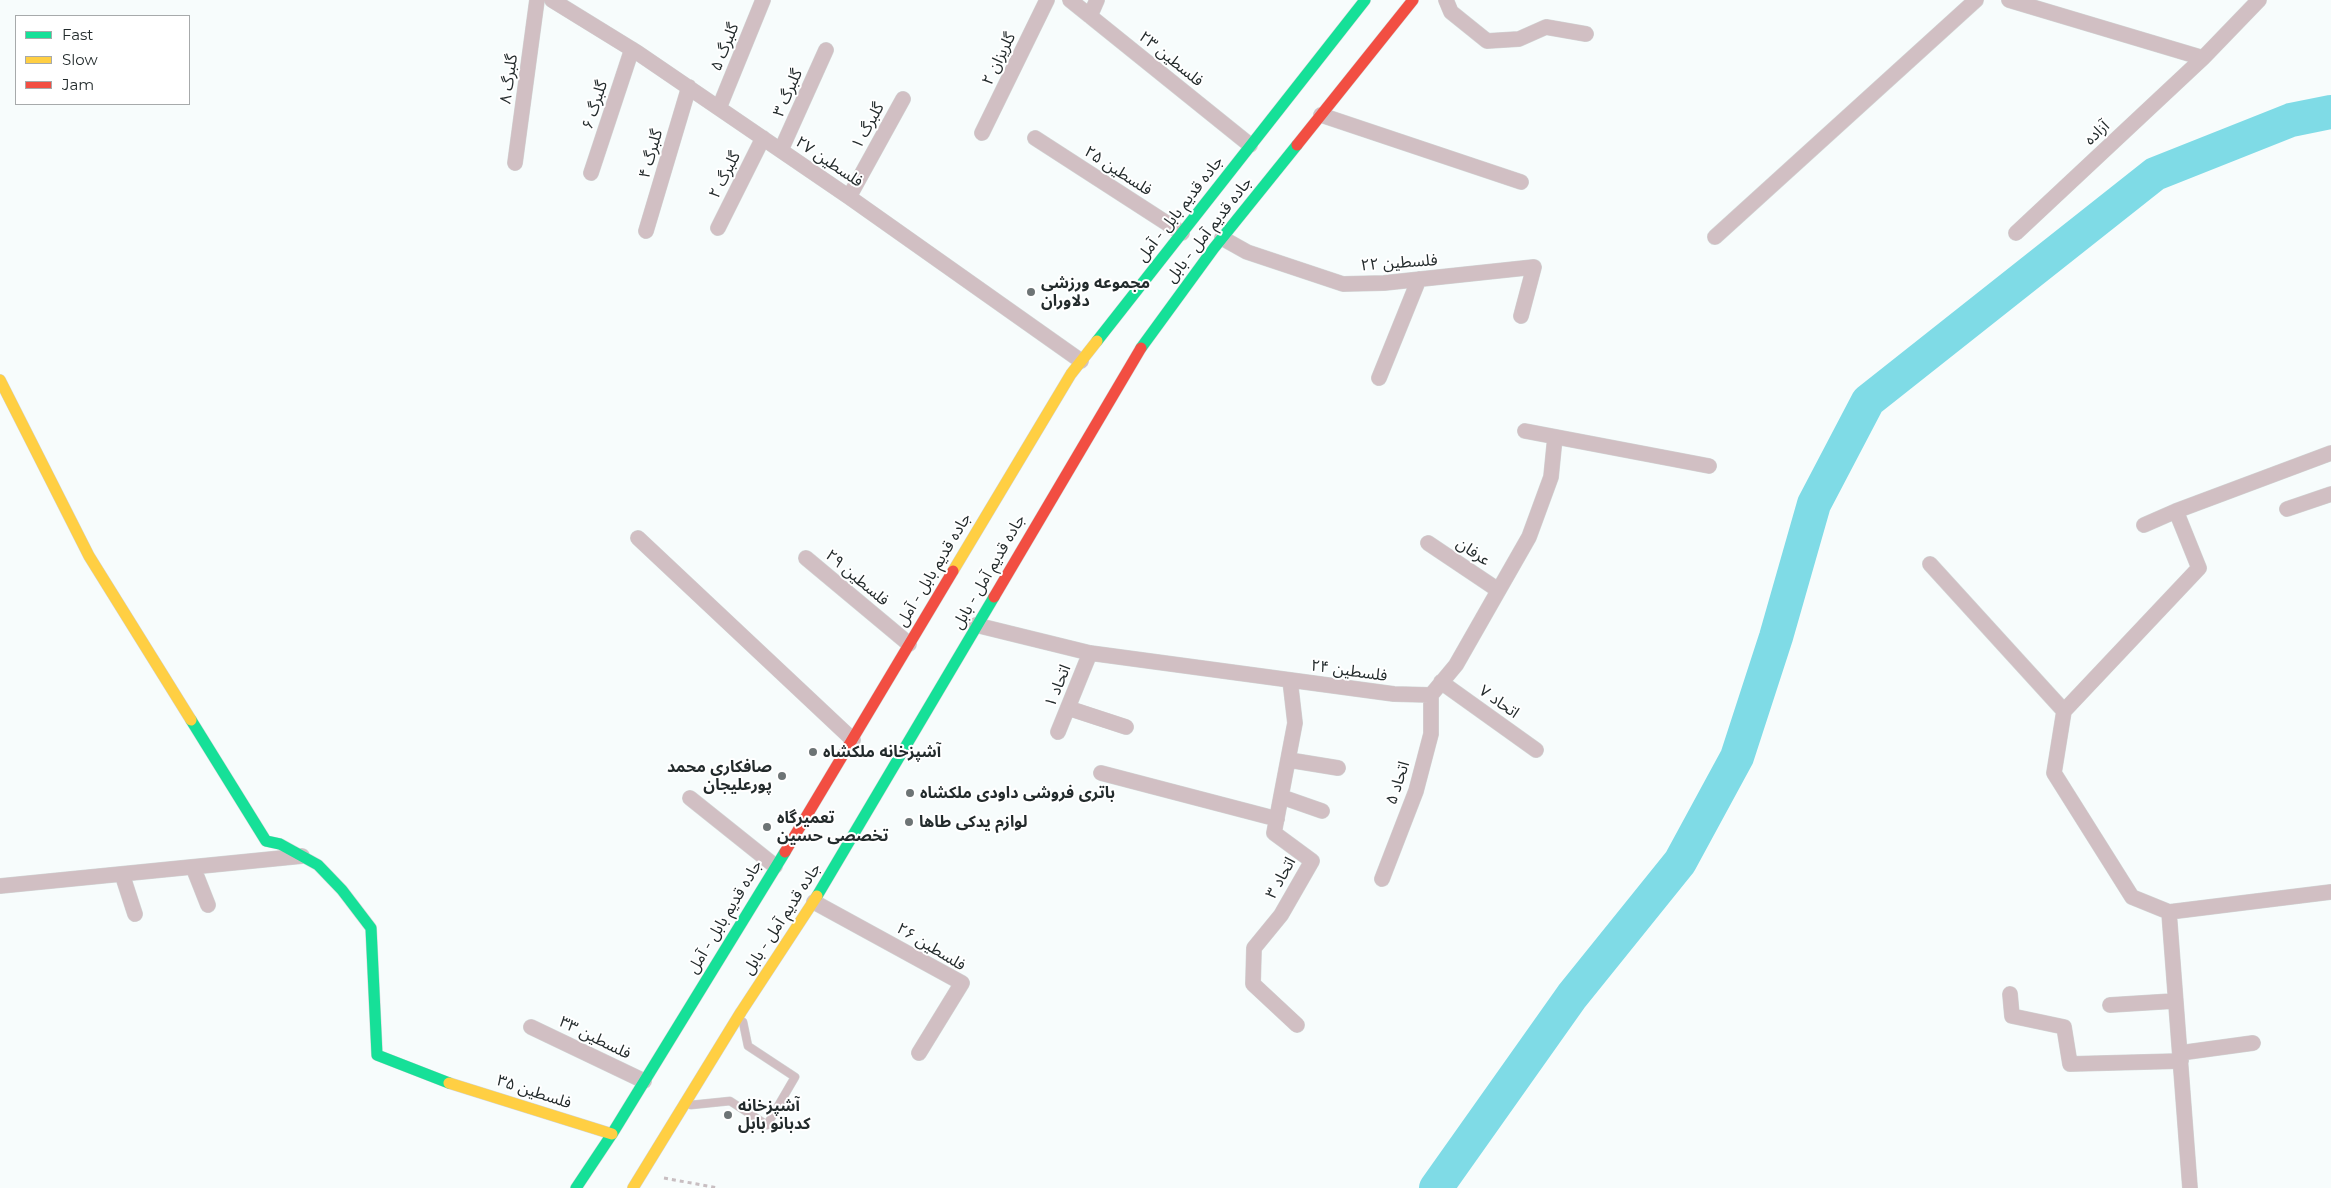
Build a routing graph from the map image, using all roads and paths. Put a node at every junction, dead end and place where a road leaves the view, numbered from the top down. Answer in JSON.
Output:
{"nodes":[{"id":1,"x":537,"y":0,"type":"edge"},
{"id":2,"x":552,"y":0,"type":"edge"},
{"id":3,"x":764,"y":0,"type":"edge"},
{"id":4,"x":1047,"y":0,"type":"edge"},
{"id":5,"x":1070,"y":0,"type":"edge"},
{"id":6,"x":1098,"y":0,"type":"edge"},
{"id":7,"x":1365,"y":0,"type":"edge"},
{"id":8,"x":1413,"y":0,"type":"edge"},
{"id":9,"x":1446,"y":0,"type":"edge"},
{"id":10,"x":1976,"y":0,"type":"edge"},
{"id":11,"x":2009,"y":0,"type":"edge"},
{"id":12,"x":2259,"y":0,"type":"edge"},
{"id":13,"x":1090,"y":16,"type":"junction"},
{"id":14,"x":1586,"y":34,"type":"dead end"},
{"id":15,"x":632,"y":49,"type":"junction"},
{"id":16,"x":826,"y":50,"type":"dead end"},
{"id":17,"x":2203,"y":58,"type":"junction"},
{"id":18,"x":689,"y":87,"type":"junction"},
{"id":19,"x":903,"y":99,"type":"dead end"},
{"id":20,"x":719,"y":108,"type":"junction"},
{"id":21,"x":1321,"y":115,"type":"junction"},
{"id":22,"x":982,"y":133,"type":"dead end"},
{"id":23,"x":763,"y":138,"type":"junction"},
{"id":24,"x":1035,"y":138,"type":"dead end"},
{"id":25,"x":1250,"y":146,"type":"junction"},
{"id":26,"x":781,"y":150,"type":"junction"},
{"id":27,"x":515,"y":163,"type":"dead end"},
{"id":28,"x":591,"y":172,"type":"dead end"},
{"id":29,"x":1521,"y":182,"type":"dead end"},
{"id":30,"x":849,"y":197,"type":"junction"},
{"id":31,"x":718,"y":228,"type":"dead end"},
{"id":32,"x":646,"y":231,"type":"dead end"},
{"id":33,"x":1182,"y":233,"type":"junction"},
{"id":34,"x":2016,"y":234,"type":"dead end"},
{"id":35,"x":1715,"y":237,"type":"dead end"},
{"id":36,"x":1222,"y":238,"type":"junction"},
{"id":37,"x":1418,"y":280,"type":"junction"},
{"id":38,"x":1520,"y":316,"type":"dead end"},
{"id":39,"x":1081,"y":361,"type":"junction"},
{"id":40,"x":1379,"y":378,"type":"dead end"},
{"id":41,"x":0,"y":380,"type":"edge"},
{"id":42,"x":1525,"y":431,"type":"dead end"},
{"id":43,"x":1555,"y":437,"type":"junction"},
{"id":44,"x":2331,"y":453,"type":"edge"},
{"id":45,"x":1709,"y":466,"type":"dead end"},
{"id":46,"x":2331,"y":494,"type":"edge"},
{"id":47,"x":2287,"y":509,"type":"dead end"},
{"id":48,"x":2176,"y":511,"type":"junction"},
{"id":49,"x":2144,"y":525,"type":"dead end"},
{"id":50,"x":638,"y":538,"type":"dead end"},
{"id":51,"x":1428,"y":543,"type":"dead end"},
{"id":52,"x":806,"y":558,"type":"dead end"},
{"id":53,"x":1930,"y":564,"type":"dead end"},
{"id":54,"x":1498,"y":590,"type":"junction"},
{"id":55,"x":976,"y":625,"type":"junction"},
{"id":56,"x":909,"y":644,"type":"junction"},
{"id":57,"x":1090,"y":653,"type":"junction"},
{"id":58,"x":1290,"y":680,"type":"junction"},
{"id":59,"x":1441,"y":682,"type":"junction"},
{"id":60,"x":1431,"y":695,"type":"junction"},
{"id":61,"x":1068,"y":708,"type":"junction"},
{"id":62,"x":2064,"y":711,"type":"junction"},
{"id":63,"x":1126,"y":728,"type":"dead end"},
{"id":64,"x":1058,"y":732,"type":"dead end"},
{"id":65,"x":853,"y":740,"type":"junction"},
{"id":66,"x":1536,"y":750,"type":"dead end"},
{"id":67,"x":1289,"y":760,"type":"junction"},
{"id":68,"x":1338,"y":768,"type":"dead end"},
{"id":69,"x":1102,"y":773,"type":"dead end"},
{"id":70,"x":1282,"y":797,"type":"junction"},
{"id":71,"x":690,"y":798,"type":"dead end"},
{"id":72,"x":1322,"y":811,"type":"dead end"},
{"id":73,"x":1277,"y":819,"type":"junction"},
{"id":74,"x":302,"y":856,"type":"junction"},
{"id":75,"x":775,"y":866,"type":"junction"},
{"id":76,"x":193,"y":867,"type":"junction"},
{"id":77,"x":122,"y":874,"type":"junction"},
{"id":78,"x":1382,"y":879,"type":"dead end"},
{"id":79,"x":0,"y":886,"type":"edge"},
{"id":80,"x":2331,"y":892,"type":"edge"},
{"id":81,"x":814,"y":902,"type":"junction"},
{"id":82,"x":208,"y":904,"type":"dead end"},
{"id":83,"x":2169,"y":912,"type":"junction"},
{"id":84,"x":135,"y":914,"type":"dead end"},
{"id":85,"x":2010,"y":994,"type":"dead end"},
{"id":86,"x":2174,"y":1001,"type":"junction"},
{"id":87,"x":2110,"y":1005,"type":"dead end"},
{"id":88,"x":741,"y":1012,"type":"junction"},
{"id":89,"x":1297,"y":1025,"type":"dead end"},
{"id":90,"x":531,"y":1027,"type":"dead end"},
{"id":91,"x":2252,"y":1043,"type":"dead end"},
{"id":92,"x":919,"y":1052,"type":"dead end"},
{"id":93,"x":2180,"y":1057,"type":"junction"},
{"id":94,"x":644,"y":1081,"type":"junction"},
{"id":95,"x":684,"y":1106,"type":"junction"},
{"id":96,"x":612,"y":1134,"type":"junction"},
{"id":97,"x":636,"y":1183,"type":"edge"},
{"id":98,"x":576,"y":1188,"type":"edge"},
{"id":99,"x":718,"y":1188,"type":"edge"},
{"id":100,"x":2190,"y":1188,"type":"edge"}],
"edges":[{"from":1,"to":27,"type":"street","name":"گلبرگ ۸"},
{"from":2,"to":15,"type":"street","name":"فلسطین ۲۷"},
{"from":3,"to":20,"type":"street","name":"گلبرگ ۵"},
{"from":4,"to":22,"type":"street","name":"گلریزان ۲"},
{"from":5,"to":13,"type":"street","name":"فلسطین ۲۳"},
{"from":6,"to":13,"type":"street"},
{"from":7,"to":25,"type":"main road","name":"جاده قدیم بابل - آمل"},
{"from":8,"to":21,"type":"main road","name":"جاده قدیم آمل - بابل"},
{"from":9,"to":14,"type":"street"},
{"from":10,"to":35,"type":"street"},
{"from":11,"to":17,"type":"street"},
{"from":12,"to":17,"type":"street","name":"آزاده"},
{"from":13,"to":25,"type":"street","name":"فلسطین ۲۳"},
{"from":15,"to":18,"type":"street","name":"فلسطین ۲۷"},
{"from":15,"to":28,"type":"street","name":"گلبرگ ۶"},
{"from":16,"to":26,"type":"street","name":"گلبرگ ۳"},
{"from":17,"to":34,"type":"street","name":"آزاده"},
{"from":18,"to":20,"type":"street","name":"فلسطین ۲۷"},
{"from":18,"to":32,"type":"street","name":"گلبرگ ۴"},
{"from":19,"to":30,"type":"street","name":"گلبرگ ۱"},
{"from":20,"to":23,"type":"street","name":"فلسطین ۲۷"},
{"from":21,"to":29,"type":"street"},
{"from":21,"to":36,"type":"main road","name":"جاده قدیم آمل - بابل"},
{"from":23,"to":26,"type":"street","name":"فلسطین ۲۷"},
{"from":23,"to":31,"type":"street","name":"گلبرگ ۲"},
{"from":24,"to":33,"type":"street","name":"فلسطین ۲۵"},
{"from":25,"to":33,"type":"main road","name":"جاده قدیم بابل - آمل"},
{"from":26,"to":30,"type":"street","name":"فلسطین ۲۷"},
{"from":30,"to":39,"type":"street","name":"فلسطین ۲۷"},
{"from":33,"to":39,"type":"main road","name":"جاده قدیم بابل - آمل"},
{"from":36,"to":37,"type":"street","name":"فلسطین ۲۲"},
{"from":36,"to":55,"type":"main road","name":"جاده قدیم آمل - بابل"},
{"from":37,"to":38,"type":"street","name":"فلسطین ۲۲"},
{"from":37,"to":40,"type":"street"},
{"from":39,"to":56,"type":"main road","name":"جاده قدیم بابل - آمل"},
{"from":41,"to":74,"type":"main road"},
{"from":42,"to":43,"type":"street"},
{"from":43,"to":45,"type":"street"},
{"from":43,"to":54,"type":"street"},
{"from":44,"to":48,"type":"street"},
{"from":46,"to":47,"type":"street"},
{"from":48,"to":49,"type":"street"},
{"from":48,"to":62,"type":"street"},
{"from":50,"to":65,"type":"street"},
{"from":51,"to":54,"type":"street","name":"عرفان"},
{"from":52,"to":56,"type":"street","name":"فلسطین ۲۹"},
{"from":53,"to":62,"type":"street"},
{"from":54,"to":59,"type":"street"},
{"from":55,"to":57,"type":"street","name":"فلسطین ۲۴"},
{"from":55,"to":81,"type":"main road","name":"جاده قدیم آمل - بابل"},
{"from":56,"to":65,"type":"main road","name":"جاده قدیم بابل - آمل"},
{"from":57,"to":58,"type":"street","name":"فلسطین ۲۴"},
{"from":57,"to":61,"type":"street","name":"اتحاد ۱"},
{"from":58,"to":60,"type":"street","name":"فلسطین ۲۴"},
{"from":58,"to":67,"type":"street","name":"اتحاد ۳"},
{"from":59,"to":60,"type":"street"},
{"from":59,"to":66,"type":"street","name":"اتحاد ۷"},
{"from":60,"to":78,"type":"street","name":"اتحاد ۵"},
{"from":61,"to":63,"type":"street"},
{"from":61,"to":64,"type":"street","name":"اتحاد ۱"},
{"from":62,"to":83,"type":"street"},
{"from":65,"to":75,"type":"main road","name":"جاده قدیم بابل - آمل"},
{"from":67,"to":68,"type":"street"},
{"from":67,"to":70,"type":"street","name":"اتحاد ۳"},
{"from":69,"to":73,"type":"street"},
{"from":70,"to":72,"type":"street"},
{"from":70,"to":73,"type":"street","name":"اتحاد ۳"},
{"from":71,"to":75,"type":"street"},
{"from":73,"to":89,"type":"street","name":"اتحاد ۳"},
{"from":74,"to":76,"type":"street"},
{"from":74,"to":96,"type":"main road","name":"فلسطین ۳۵"},
{"from":75,"to":94,"type":"main road","name":"جاده قدیم بابل - آمل"},
{"from":76,"to":77,"type":"street"},
{"from":76,"to":82,"type":"street"},
{"from":77,"to":79,"type":"street"},
{"from":77,"to":84,"type":"street"},
{"from":80,"to":83,"type":"street"},
{"from":81,"to":88,"type":"main road","name":"جاده قدیم آمل - بابل"},
{"from":81,"to":92,"type":"street","name":"فلسطين ٢۶"},
{"from":83,"to":86,"type":"street"},
{"from":85,"to":93,"type":"street"},
{"from":86,"to":87,"type":"street"},
{"from":86,"to":93,"type":"street"},
{"from":88,"to":95,"type":"main road","name":"جاده قدیم آمل - بابل"},
{"from":88,"to":95,"type":"lane"},
{"from":90,"to":94,"type":"street","name":"فلسطین ۳۳"},
{"from":91,"to":93,"type":"street"},
{"from":93,"to":100,"type":"street"},
{"from":94,"to":96,"type":"main road","name":"جاده قدیم بابل - آمل"},
{"from":95,"to":97,"type":"main road","name":"جاده قدیم آمل - بابل"},
{"from":96,"to":98,"type":"main road","name":"جاده قدیم بابل - آمل"},
{"from":97,"to":99,"type":"path"}]}
